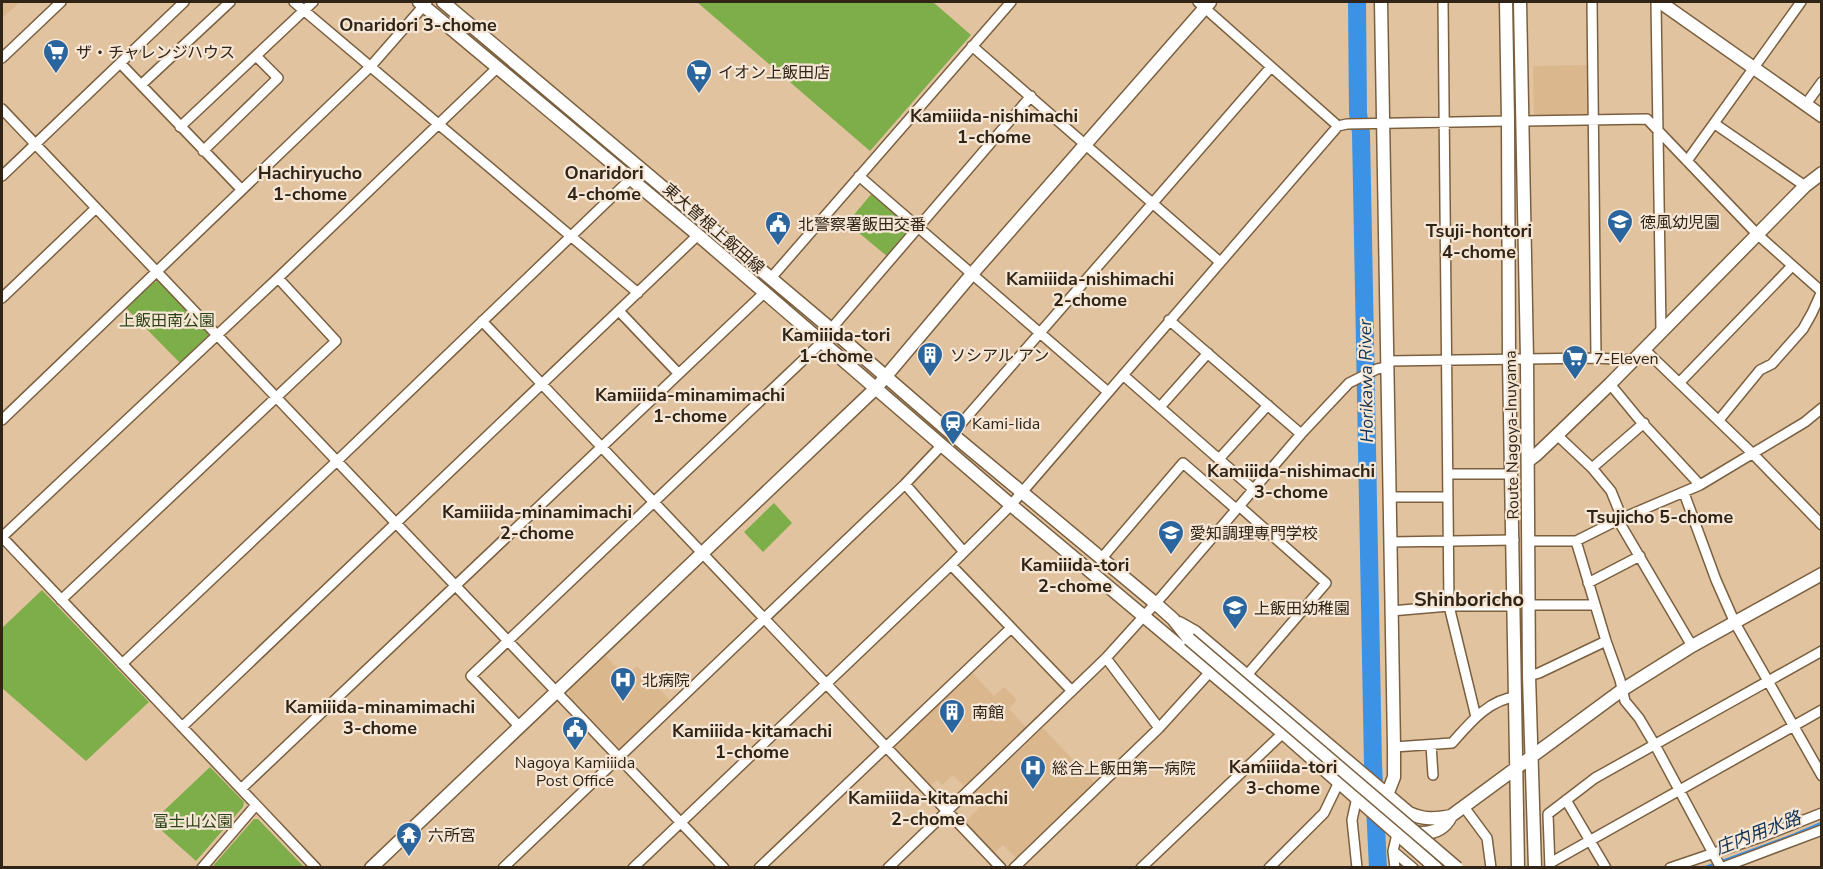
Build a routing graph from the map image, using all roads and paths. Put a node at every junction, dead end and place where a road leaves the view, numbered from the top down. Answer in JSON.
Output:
{"nodes":[{"id":1,"x":61,"y":2,"type":"edge"},
{"id":2,"x":184,"y":2,"type":"edge"},
{"id":3,"x":230,"y":2,"type":"edge"},
{"id":4,"x":294,"y":2,"type":"edge"},
{"id":5,"x":313,"y":2,"type":"edge"},
{"id":6,"x":443,"y":2,"type":"edge"},
{"id":7,"x":1011,"y":2,"type":"edge"},
{"id":8,"x":1381,"y":2,"type":"edge"},
{"id":9,"x":1443,"y":2,"type":"edge"},
{"id":10,"x":1506,"y":2,"type":"edge"},
{"id":11,"x":1520,"y":2,"type":"edge"},
{"id":12,"x":1592,"y":2,"type":"edge"},
{"id":13,"x":1658,"y":2,"type":"edge"},
{"id":14,"x":1802,"y":2,"type":"edge"},
{"id":15,"x":423,"y":3,"type":"edge"},
{"id":16,"x":1204,"y":4,"type":"edge"},
{"id":17,"x":304,"y":10,"type":"junction"},
{"id":18,"x":972,"y":46,"type":"junction"},
{"id":19,"x":256,"y":56,"type":"junction"},
{"id":20,"x":2,"y":58,"type":"edge"},
{"id":21,"x":120,"y":63,"type":"junction"},
{"id":22,"x":371,"y":66,"type":"junction"},
{"id":23,"x":1271,"y":67,"type":"junction"},
{"id":24,"x":497,"y":68,"type":"junction"},
{"id":25,"x":1754,"y":68,"type":"junction"},
{"id":26,"x":1821,"y":82,"type":"edge"},
{"id":27,"x":141,"y":85,"type":"junction"},
{"id":28,"x":1031,"y":96,"type":"junction"},
{"id":29,"x":1806,"y":104,"type":"junction"},
{"id":30,"x":2,"y":109,"type":"edge"},
{"id":31,"x":1821,"y":116,"type":"edge"},
{"id":32,"x":1594,"y":119,"type":"junction"},
{"id":33,"x":1508,"y":121,"type":"junction"},
{"id":34,"x":1522,"y":121,"type":"junction"},
{"id":35,"x":1445,"y":122,"type":"junction"},
{"id":36,"x":1379,"y":123,"type":"junction"},
{"id":37,"x":439,"y":124,"type":"junction"},
{"id":38,"x":1346,"y":124,"type":"junction"},
{"id":39,"x":1715,"y":124,"type":"junction"},
{"id":40,"x":180,"y":127,"type":"junction"},
{"id":41,"x":1659,"y":130,"type":"junction"},
{"id":42,"x":35,"y":144,"type":"junction"},
{"id":43,"x":1085,"y":144,"type":"junction"},
{"id":44,"x":203,"y":151,"type":"junction"},
{"id":45,"x":1688,"y":161,"type":"junction"},
{"id":46,"x":641,"y":169,"type":"junction"},
{"id":47,"x":1821,"y":173,"type":"edge"},
{"id":48,"x":2,"y":176,"type":"edge"},
{"id":49,"x":859,"y":176,"type":"junction"},
{"id":50,"x":631,"y":180,"type":"junction"},
{"id":51,"x":1805,"y":186,"type":"junction"},
{"id":52,"x":241,"y":189,"type":"junction"},
{"id":53,"x":1153,"y":202,"type":"junction"},
{"id":54,"x":96,"y":208,"type":"junction"},
{"id":55,"x":918,"y":227,"type":"junction"},
{"id":56,"x":1757,"y":234,"type":"junction"},
{"id":57,"x":571,"y":236,"type":"junction"},
{"id":58,"x":698,"y":236,"type":"junction"},
{"id":59,"x":1220,"y":262,"type":"junction"},
{"id":60,"x":1792,"y":266,"type":"junction"},
{"id":61,"x":156,"y":271,"type":"junction"},
{"id":62,"x":972,"y":274,"type":"junction"},
{"id":63,"x":278,"y":278,"type":"junction"},
{"id":64,"x":771,"y":278,"type":"junction"},
{"id":65,"x":1821,"y":291,"type":"edge"},
{"id":66,"x":638,"y":293,"type":"junction"},
{"id":67,"x":764,"y":293,"type":"junction"},
{"id":68,"x":2,"y":298,"type":"edge"},
{"id":69,"x":620,"y":311,"type":"junction"},
{"id":70,"x":1170,"y":320,"type":"junction"},
{"id":71,"x":482,"y":321,"type":"junction"},
{"id":72,"x":831,"y":329,"type":"junction"},
{"id":73,"x":1661,"y":331,"type":"junction"},
{"id":74,"x":1039,"y":332,"type":"junction"},
{"id":75,"x":217,"y":335,"type":"junction"},
{"id":76,"x":822,"y":342,"type":"junction"},
{"id":77,"x":1644,"y":349,"type":"junction"},
{"id":78,"x":1208,"y":353,"type":"junction"},
{"id":79,"x":1596,"y":358,"type":"junction"},
{"id":80,"x":1527,"y":359,"type":"junction"},
{"id":81,"x":1446,"y":360,"type":"junction"},
{"id":82,"x":1509,"y":360,"type":"junction"},
{"id":83,"x":1632,"y":360,"type":"junction"},
{"id":84,"x":1384,"y":365,"type":"junction"},
{"id":85,"x":678,"y":374,"type":"junction"},
{"id":86,"x":1122,"y":375,"type":"junction"},
{"id":87,"x":886,"y":376,"type":"junction"},
{"id":88,"x":1680,"y":382,"type":"junction"},
{"id":89,"x":1610,"y":384,"type":"junction"},
{"id":90,"x":542,"y":385,"type":"junction"},
{"id":91,"x":876,"y":388,"type":"junction"},
{"id":92,"x":1108,"y":392,"type":"junction"},
{"id":93,"x":276,"y":397,"type":"junction"},
{"id":94,"x":1268,"y":405,"type":"junction"},
{"id":95,"x":1160,"y":407,"type":"junction"},
{"id":96,"x":1821,"y":408,"type":"edge"},
{"id":97,"x":2,"y":420,"type":"edge"},
{"id":98,"x":1719,"y":420,"type":"junction"},
{"id":99,"x":1644,"y":423,"type":"junction"},
{"id":100,"x":952,"y":434,"type":"junction"},
{"id":101,"x":1301,"y":434,"type":"junction"},
{"id":102,"x":1557,"y":435,"type":"junction"},
{"id":103,"x":942,"y":445,"type":"junction"},
{"id":104,"x":602,"y":446,"type":"junction"},
{"id":105,"x":1753,"y":454,"type":"junction"},
{"id":106,"x":1219,"y":459,"type":"junction"},
{"id":107,"x":337,"y":461,"type":"junction"},
{"id":108,"x":1528,"y":461,"type":"junction"},
{"id":109,"x":1592,"y":468,"type":"junction"},
{"id":110,"x":1448,"y":474,"type":"junction"},
{"id":111,"x":1512,"y":474,"type":"junction"},
{"id":112,"x":905,"y":484,"type":"junction"},
{"id":113,"x":1700,"y":485,"type":"junction"},
{"id":114,"x":1253,"y":489,"type":"junction"},
{"id":115,"x":1022,"y":492,"type":"junction"},
{"id":116,"x":1684,"y":493,"type":"junction"},
{"id":117,"x":1390,"y":496,"type":"junction"},
{"id":118,"x":1448,"y":497,"type":"junction"},
{"id":119,"x":654,"y":502,"type":"junction"},
{"id":120,"x":1011,"y":505,"type":"junction"},
{"id":121,"x":1238,"y":508,"type":"junction"},
{"id":122,"x":1620,"y":519,"type":"junction"},
{"id":123,"x":396,"y":523,"type":"junction"},
{"id":124,"x":1821,"y":525,"type":"edge"},
{"id":125,"x":2,"y":537,"type":"edge"},
{"id":126,"x":1514,"y":540,"type":"junction"},
{"id":127,"x":1529,"y":541,"type":"junction"},
{"id":128,"x":1576,"y":541,"type":"junction"},
{"id":129,"x":1390,"y":542,"type":"junction"},
{"id":130,"x":1448,"y":542,"type":"junction"},
{"id":131,"x":964,"y":552,"type":"junction"},
{"id":132,"x":704,"y":554,"type":"junction"},
{"id":133,"x":1640,"y":556,"type":"junction"},
{"id":134,"x":1101,"y":559,"type":"junction"},
{"id":135,"x":951,"y":565,"type":"junction"},
{"id":136,"x":1821,"y":574,"type":"edge"},
{"id":137,"x":1588,"y":583,"type":"junction"},
{"id":138,"x":456,"y":585,"type":"junction"},
{"id":139,"x":61,"y":600,"type":"junction"},
{"id":140,"x":1155,"y":603,"type":"junction"},
{"id":141,"x":1529,"y":605,"type":"junction"},
{"id":142,"x":1595,"y":605,"type":"junction"},
{"id":143,"x":1449,"y":606,"type":"junction"},
{"id":144,"x":1514,"y":606,"type":"junction"},
{"id":145,"x":1391,"y":611,"type":"junction"},
{"id":146,"x":1144,"y":616,"type":"junction"},
{"id":147,"x":765,"y":619,"type":"junction"},
{"id":148,"x":1173,"y":619,"type":"junction"},
{"id":149,"x":1735,"y":623,"type":"junction"},
{"id":150,"x":1011,"y":628,"type":"junction"},
{"id":151,"x":508,"y":640,"type":"junction"},
{"id":152,"x":1606,"y":641,"type":"junction"},
{"id":153,"x":1692,"y":646,"type":"junction"},
{"id":154,"x":1821,"y":651,"type":"edge"},
{"id":155,"x":1106,"y":658,"type":"junction"},
{"id":156,"x":122,"y":664,"type":"junction"},
{"id":157,"x":1209,"y":673,"type":"junction"},
{"id":158,"x":1246,"y":675,"type":"junction"},
{"id":159,"x":1528,"y":676,"type":"junction"},
{"id":160,"x":1768,"y":681,"type":"junction"},
{"id":161,"x":826,"y":683,"type":"junction"},
{"id":162,"x":1622,"y":690,"type":"junction"},
{"id":163,"x":1072,"y":691,"type":"junction"},
{"id":164,"x":558,"y":692,"type":"junction"},
{"id":165,"x":1516,"y":697,"type":"junction"},
{"id":166,"x":1821,"y":710,"type":"edge"},
{"id":167,"x":1476,"y":717,"type":"junction"},
{"id":168,"x":1793,"y":726,"type":"junction"},
{"id":169,"x":182,"y":727,"type":"junction"},
{"id":170,"x":520,"y":727,"type":"junction"},
{"id":171,"x":1159,"y":728,"type":"junction"},
{"id":172,"x":1283,"y":734,"type":"junction"},
{"id":173,"x":1431,"y":745,"type":"junction"},
{"id":174,"x":1655,"y":745,"type":"junction"},
{"id":175,"x":885,"y":747,"type":"junction"},
{"id":176,"x":1394,"y":747,"type":"junction"},
{"id":177,"x":620,"y":757,"type":"junction"},
{"id":178,"x":1531,"y":757,"type":"junction"},
{"id":179,"x":1516,"y":767,"type":"junction"},
{"id":180,"x":1433,"y":775,"type":"dead end"},
{"id":181,"x":1821,"y":775,"type":"edge"},
{"id":182,"x":1339,"y":782,"type":"junction"},
{"id":183,"x":241,"y":789,"type":"junction"},
{"id":184,"x":1679,"y":790,"type":"junction"},
{"id":185,"x":1383,"y":792,"type":"junction"},
{"id":186,"x":1359,"y":799,"type":"junction"},
{"id":187,"x":1566,"y":800,"type":"junction"},
{"id":188,"x":256,"y":805,"type":"junction"},
{"id":189,"x":1464,"y":807,"type":"junction"},
{"id":190,"x":947,"y":812,"type":"junction"},
{"id":191,"x":1821,"y":813,"type":"edge"},
{"id":192,"x":1451,"y":816,"type":"junction"},
{"id":193,"x":681,"y":822,"type":"junction"},
{"id":194,"x":1391,"y":828,"type":"junction"},
{"id":195,"x":1821,"y":830,"type":"edge"},
{"id":196,"x":1590,"y":840,"type":"junction"},
{"id":197,"x":1393,"y":851,"type":"junction"},
{"id":198,"x":1715,"y":853,"type":"junction"},
{"id":199,"x":1550,"y":865,"type":"edge"},
{"id":200,"x":202,"y":867,"type":"edge"},
{"id":201,"x":316,"y":867,"type":"edge"},
{"id":202,"x":371,"y":867,"type":"edge"},
{"id":203,"x":502,"y":867,"type":"edge"},
{"id":204,"x":633,"y":867,"type":"edge"},
{"id":205,"x":724,"y":867,"type":"edge"},
{"id":206,"x":759,"y":867,"type":"edge"},
{"id":207,"x":888,"y":867,"type":"edge"},
{"id":208,"x":1001,"y":867,"type":"edge"},
{"id":209,"x":1014,"y":867,"type":"edge"},
{"id":210,"x":1141,"y":867,"type":"edge"},
{"id":211,"x":1269,"y":867,"type":"edge"},
{"id":212,"x":1357,"y":867,"type":"edge"},
{"id":213,"x":1395,"y":867,"type":"edge"},
{"id":214,"x":1413,"y":867,"type":"edge"},
{"id":215,"x":1436,"y":867,"type":"edge"},
{"id":216,"x":1457,"y":867,"type":"edge"},
{"id":217,"x":1491,"y":867,"type":"edge"},
{"id":218,"x":1518,"y":867,"type":"edge"},
{"id":219,"x":1534,"y":867,"type":"edge"},
{"id":220,"x":1606,"y":867,"type":"edge"},
{"id":221,"x":1670,"y":867,"type":"edge"},
{"id":222,"x":1721,"y":867,"type":"edge"}],
"edges":[{"from":1,"to":20,"type":"street"},
{"from":2,"to":21,"type":"street"},
{"from":3,"to":27,"type":"street"},
{"from":4,"to":17,"type":"street"},
{"from":5,"to":17,"type":"street"},
{"from":6,"to":46,"type":"street","name":"東大曽根上飯田線"},
{"from":7,"to":18,"type":"street"},
{"from":8,"to":36,"type":"street"},
{"from":9,"to":35,"type":"street"},
{"from":10,"to":33,"type":"street","name":"Route Nagoya-Inuyama"},
{"from":11,"to":34,"type":"street","name":"Route Nagoya-Inuyama"},
{"from":12,"to":32,"type":"street"},
{"from":13,"to":25,"type":"street"},
{"from":13,"to":41,"type":"street"},
{"from":14,"to":25,"type":"street"},
{"from":15,"to":22,"type":"street"},
{"from":15,"to":24,"type":"street","name":"東大曽根上飯田線"},
{"from":16,"to":23,"type":"street"},
{"from":16,"to":43,"type":"street"},
{"from":17,"to":19,"type":"street"},
{"from":17,"to":22,"type":"street"},
{"from":18,"to":28,"type":"street"},
{"from":18,"to":49,"type":"street"},
{"from":19,"to":40,"type":"street"},
{"from":19,"to":44,"type":"street"},
{"from":21,"to":27,"type":"street"},
{"from":21,"to":42,"type":"street"},
{"from":22,"to":37,"type":"street"},
{"from":22,"to":52,"type":"street"},
{"from":23,"to":38,"type":"street"},
{"from":23,"to":53,"type":"street"},
{"from":24,"to":37,"type":"street"},
{"from":24,"to":50,"type":"street","name":"東大曽根上飯田線"},
{"from":25,"to":29,"type":"street"},
{"from":25,"to":39,"type":"street"},
{"from":26,"to":29,"type":"street"},
{"from":27,"to":40,"type":"street"},
{"from":28,"to":43,"type":"street"},
{"from":28,"to":55,"type":"street"},
{"from":29,"to":31,"type":"street"},
{"from":30,"to":42,"type":"street"},
{"from":32,"to":34,"type":"street"},
{"from":32,"to":41,"type":"street"},
{"from":32,"to":79,"type":"street"},
{"from":33,"to":35,"type":"street"},
{"from":33,"to":82,"type":"street","name":"Route Nagoya-Inuyama"},
{"from":34,"to":80,"type":"street","name":"Route Nagoya-Inuyama"},
{"from":35,"to":36,"type":"street"},
{"from":35,"to":81,"type":"street"},
{"from":36,"to":38,"type":"street"},
{"from":36,"to":84,"type":"street"},
{"from":37,"to":57,"type":"street"},
{"from":37,"to":63,"type":"street"},
{"from":38,"to":59,"type":"street"},
{"from":39,"to":45,"type":"street"},
{"from":39,"to":51,"type":"street"},
{"from":40,"to":44,"type":"street"},
{"from":41,"to":45,"type":"street"},
{"from":41,"to":73,"type":"street"},
{"from":42,"to":48,"type":"street"},
{"from":42,"to":54,"type":"street"},
{"from":43,"to":53,"type":"street"},
{"from":43,"to":62,"type":"street"},
{"from":44,"to":52,"type":"street"},
{"from":45,"to":56,"type":"street"},
{"from":46,"to":50,"type":"street"},
{"from":46,"to":64,"type":"street","name":"東大曽根上飯田線"},
{"from":47,"to":51,"type":"street"},
{"from":49,"to":55,"type":"street"},
{"from":49,"to":64,"type":"street"},
{"from":50,"to":57,"type":"street"},
{"from":50,"to":58,"type":"street","name":"東大曽根上飯田線"},
{"from":51,"to":56,"type":"street"},
{"from":52,"to":61,"type":"street"},
{"from":53,"to":59,"type":"street"},
{"from":53,"to":74,"type":"street"},
{"from":54,"to":61,"type":"street"},
{"from":54,"to":68,"type":"street"},
{"from":55,"to":62,"type":"street"},
{"from":55,"to":72,"type":"street"},
{"from":56,"to":60,"type":"street"},
{"from":56,"to":73,"type":"street"},
{"from":57,"to":66,"type":"street"},
{"from":57,"to":71,"type":"street"},
{"from":58,"to":66,"type":"street"},
{"from":58,"to":67,"type":"street","name":"東大曽根上飯田線"},
{"from":59,"to":70,"type":"street"},
{"from":60,"to":65,"type":"street"},
{"from":60,"to":88,"type":"street"},
{"from":61,"to":75,"type":"street"},
{"from":61,"to":97,"type":"street"},
{"from":62,"to":74,"type":"street"},
{"from":62,"to":87,"type":"street"},
{"from":63,"to":75,"type":"street"},
{"from":63,"to":93,"type":"street"},
{"from":64,"to":72,"type":"street","name":"東大曽根上飯田線"},
{"from":65,"to":98,"type":"street"},
{"from":66,"to":69,"type":"street"},
{"from":67,"to":76,"type":"street","name":"東大曽根上飯田線"},
{"from":67,"to":85,"type":"street"},
{"from":69,"to":85,"type":"street"},
{"from":69,"to":90,"type":"street"},
{"from":70,"to":78,"type":"street"},
{"from":70,"to":86,"type":"street"},
{"from":71,"to":90,"type":"street"},
{"from":71,"to":107,"type":"street"},
{"from":72,"to":87,"type":"street","name":"東大曽根上飯田線"},
{"from":73,"to":77,"type":"street"},
{"from":74,"to":92,"type":"street"},
{"from":74,"to":100,"type":"street"},
{"from":75,"to":93,"type":"street"},
{"from":75,"to":125,"type":"street"},
{"from":76,"to":91,"type":"street","name":"東大曽根上飯田線"},
{"from":76,"to":119,"type":"street"},
{"from":77,"to":83,"type":"street"},
{"from":77,"to":88,"type":"street"},
{"from":78,"to":94,"type":"street"},
{"from":78,"to":95,"type":"street"},
{"from":79,"to":80,"type":"street"},
{"from":79,"to":83,"type":"street"},
{"from":80,"to":82,"type":"street"},
{"from":80,"to":108,"type":"street","name":"Route Nagoya-Inuyama"},
{"from":81,"to":82,"type":"street"},
{"from":81,"to":84,"type":"street"},
{"from":81,"to":110,"type":"street"},
{"from":82,"to":111,"type":"street","name":"Route Nagoya-Inuyama"},
{"from":83,"to":89,"type":"street"},
{"from":84,"to":101,"type":"street"},
{"from":84,"to":117,"type":"street"},
{"from":85,"to":104,"type":"street"},
{"from":86,"to":92,"type":"street"},
{"from":86,"to":95,"type":"street"},
{"from":87,"to":91,"type":"street"},
{"from":87,"to":100,"type":"street","name":"東大曽根上飯田線"},
{"from":88,"to":98,"type":"street"},
{"from":89,"to":99,"type":"street"},
{"from":89,"to":102,"type":"street"},
{"from":90,"to":104,"type":"street"},
{"from":90,"to":123,"type":"street"},
{"from":91,"to":103,"type":"street","name":"東大曽根上飯田線"},
{"from":91,"to":132,"type":"street"},
{"from":92,"to":115,"type":"street"},
{"from":93,"to":107,"type":"street"},
{"from":93,"to":139,"type":"street"},
{"from":94,"to":101,"type":"street"},
{"from":94,"to":106,"type":"street"},
{"from":95,"to":106,"type":"street"},
{"from":96,"to":105,"type":"street"},
{"from":98,"to":105,"type":"street"},
{"from":99,"to":109,"type":"street"},
{"from":99,"to":113,"type":"street"},
{"from":100,"to":115,"type":"street","name":"東大曽根上飯田線"},
{"from":101,"to":114,"type":"street"},
{"from":102,"to":108,"type":"street"},
{"from":102,"to":109,"type":"street"},
{"from":103,"to":112,"type":"street"},
{"from":103,"to":120,"type":"street","name":"東大曽根上飯田線"},
{"from":104,"to":119,"type":"street"},
{"from":104,"to":138,"type":"street"},
{"from":105,"to":113,"type":"street"},
{"from":105,"to":124,"type":"street"},
{"from":106,"to":114,"type":"street"},
{"from":107,"to":123,"type":"street"},
{"from":107,"to":156,"type":"street"},
{"from":108,"to":127,"type":"street","name":"Route Nagoya-Inuyama"},
{"from":109,"to":122,"type":"street"},
{"from":110,"to":111,"type":"street"},
{"from":110,"to":118,"type":"street"},
{"from":111,"to":126,"type":"street","name":"Route Nagoya-Inuyama"},
{"from":112,"to":131,"type":"street"},
{"from":112,"to":147,"type":"street"},
{"from":113,"to":116,"type":"street"},
{"from":114,"to":121,"type":"street"},
{"from":115,"to":120,"type":"street"},
{"from":115,"to":134,"type":"street","name":"東大曽根上飯田線"},
{"from":116,"to":122,"type":"street"},
{"from":116,"to":149,"type":"street"},
{"from":117,"to":118,"type":"street"},
{"from":117,"to":129,"type":"street"},
{"from":118,"to":130,"type":"street"},
{"from":119,"to":132,"type":"street"},
{"from":119,"to":151,"type":"street"},
{"from":120,"to":131,"type":"street"},
{"from":120,"to":146,"type":"street","name":"東大曽根上飯田線"},
{"from":121,"to":134,"type":"street"},
{"from":121,"to":140,"type":"street"},
{"from":121,"to":158,"type":"street"},
{"from":122,"to":128,"type":"street"},
{"from":122,"to":133,"type":"street"},
{"from":123,"to":138,"type":"street"},
{"from":123,"to":169,"type":"street"},
{"from":125,"to":139,"type":"street"},
{"from":126,"to":130,"type":"street"},
{"from":126,"to":144,"type":"street","name":"Route Nagoya-Inuyama"},
{"from":127,"to":128,"type":"street"},
{"from":127,"to":141,"type":"street","name":"Route Nagoya-Inuyama"},
{"from":128,"to":137,"type":"street"},
{"from":129,"to":130,"type":"street"},
{"from":129,"to":145,"type":"street"},
{"from":130,"to":143,"type":"street"},
{"from":131,"to":135,"type":"street"},
{"from":132,"to":147,"type":"street"},
{"from":132,"to":164,"type":"street"},
{"from":133,"to":137,"type":"street"},
{"from":133,"to":153,"type":"street"},
{"from":134,"to":140,"type":"street","name":"東大曽根上飯田線"},
{"from":135,"to":150,"type":"street"},
{"from":135,"to":161,"type":"street"},
{"from":136,"to":149,"type":"street"},
{"from":137,"to":142,"type":"street"},
{"from":138,"to":151,"type":"street"},
{"from":138,"to":183,"type":"street"},
{"from":139,"to":156,"type":"street"},
{"from":140,"to":146,"type":"street"},
{"from":140,"to":148,"type":"street","name":"東大曽根上飯田線"},
{"from":141,"to":142,"type":"street"},
{"from":141,"to":159,"type":"street","name":"Route Nagoya-Inuyama"},
{"from":142,"to":152,"type":"street"},
{"from":143,"to":144,"type":"street"},
{"from":143,"to":145,"type":"street"},
{"from":143,"to":167,"type":"street"},
{"from":144,"to":165,"type":"street","name":"Route Nagoya-Inuyama"},
{"from":145,"to":176,"type":"street"},
{"from":146,"to":155,"type":"street"},
{"from":146,"to":157,"type":"street","name":"東大曽根上飯田線"},
{"from":147,"to":161,"type":"street"},
{"from":147,"to":177,"type":"street"},
{"from":148,"to":158,"type":"street"},
{"from":148,"to":216,"type":"street","bridge":true},
{"from":149,"to":153,"type":"street"},
{"from":149,"to":160,"type":"street"},
{"from":150,"to":163,"type":"street"},
{"from":150,"to":175,"type":"street"},
{"from":151,"to":164,"type":"street"},
{"from":151,"to":170,"type":"street"},
{"from":152,"to":159,"type":"street"},
{"from":152,"to":162,"type":"street"},
{"from":153,"to":162,"type":"street"},
{"from":154,"to":160,"type":"street"},
{"from":155,"to":163,"type":"street"},
{"from":155,"to":171,"type":"street"},
{"from":156,"to":169,"type":"street"},
{"from":157,"to":171,"type":"street"},
{"from":157,"to":172,"type":"street","name":"東大曽根上飯田線"},
{"from":158,"to":185,"type":"street"},
{"from":159,"to":178,"type":"street","name":"Route Nagoya-Inuyama"},
{"from":160,"to":168,"type":"street"},
{"from":160,"to":174,"type":"street"},
{"from":161,"to":175,"type":"street"},
{"from":161,"to":193,"type":"street"},
{"from":162,"to":174,"type":"street"},
{"from":162,"to":178,"type":"street"},
{"from":163,"to":190,"type":"street"},
{"from":164,"to":170,"type":"street"},
{"from":164,"to":177,"type":"street"},
{"from":165,"to":167,"type":"street"},
{"from":165,"to":179,"type":"street","name":"Route Nagoya-Inuyama"},
{"from":166,"to":168,"type":"street"},
{"from":167,"to":173,"type":"street"},
{"from":168,"to":181,"type":"street"},
{"from":168,"to":184,"type":"street"},
{"from":169,"to":183,"type":"street"},
{"from":170,"to":202,"type":"street"},
{"from":171,"to":209,"type":"street"},
{"from":172,"to":182,"type":"street","name":"東大曽根上飯田線"},
{"from":172,"to":210,"type":"street"},
{"from":173,"to":176,"type":"street"},
{"from":173,"to":180,"type":"street"},
{"from":174,"to":184,"type":"street"},
{"from":174,"to":187,"type":"street"},
{"from":175,"to":190,"type":"street"},
{"from":175,"to":206,"type":"street"},
{"from":176,"to":185,"type":"street"},
{"from":177,"to":193,"type":"street"},
{"from":177,"to":203,"type":"street"},
{"from":178,"to":179,"type":"street"},
{"from":178,"to":219,"type":"street","name":"Route Nagoya-Inuyama"},
{"from":179,"to":189,"type":"street"},
{"from":179,"to":218,"type":"street","name":"Route Nagoya-Inuyama"},
{"from":182,"to":186,"type":"street","name":"東大曽根上飯田線"},
{"from":182,"to":211,"type":"street"},
{"from":183,"to":188,"type":"street"},
{"from":184,"to":196,"type":"street"},
{"from":184,"to":198,"type":"street"},
{"from":185,"to":192,"type":"street"},
{"from":186,"to":194,"type":"street","name":"東大曽根上飯田線"},
{"from":186,"to":212,"type":"street"},
{"from":187,"to":196,"type":"street"},
{"from":187,"to":199,"type":"street"},
{"from":188,"to":200,"type":"street"},
{"from":188,"to":201,"type":"street"},
{"from":189,"to":192,"type":"street"},
{"from":189,"to":217,"type":"street"},
{"from":190,"to":207,"type":"street"},
{"from":190,"to":208,"type":"street"},
{"from":191,"to":198,"type":"street"},
{"from":192,"to":194,"type":"street"},
{"from":193,"to":204,"type":"street"},
{"from":193,"to":205,"type":"street"},
{"from":194,"to":197,"type":"street"},
{"from":194,"to":215,"type":"street","name":"東大曽根上飯田線"},
{"from":195,"to":222,"type":"street"},
{"from":196,"to":199,"type":"street"},
{"from":196,"to":220,"type":"street"},
{"from":197,"to":213,"type":"street"},
{"from":197,"to":214,"type":"street"},
{"from":198,"to":221,"type":"street"},
{"from":198,"to":222,"type":"street"}]}
